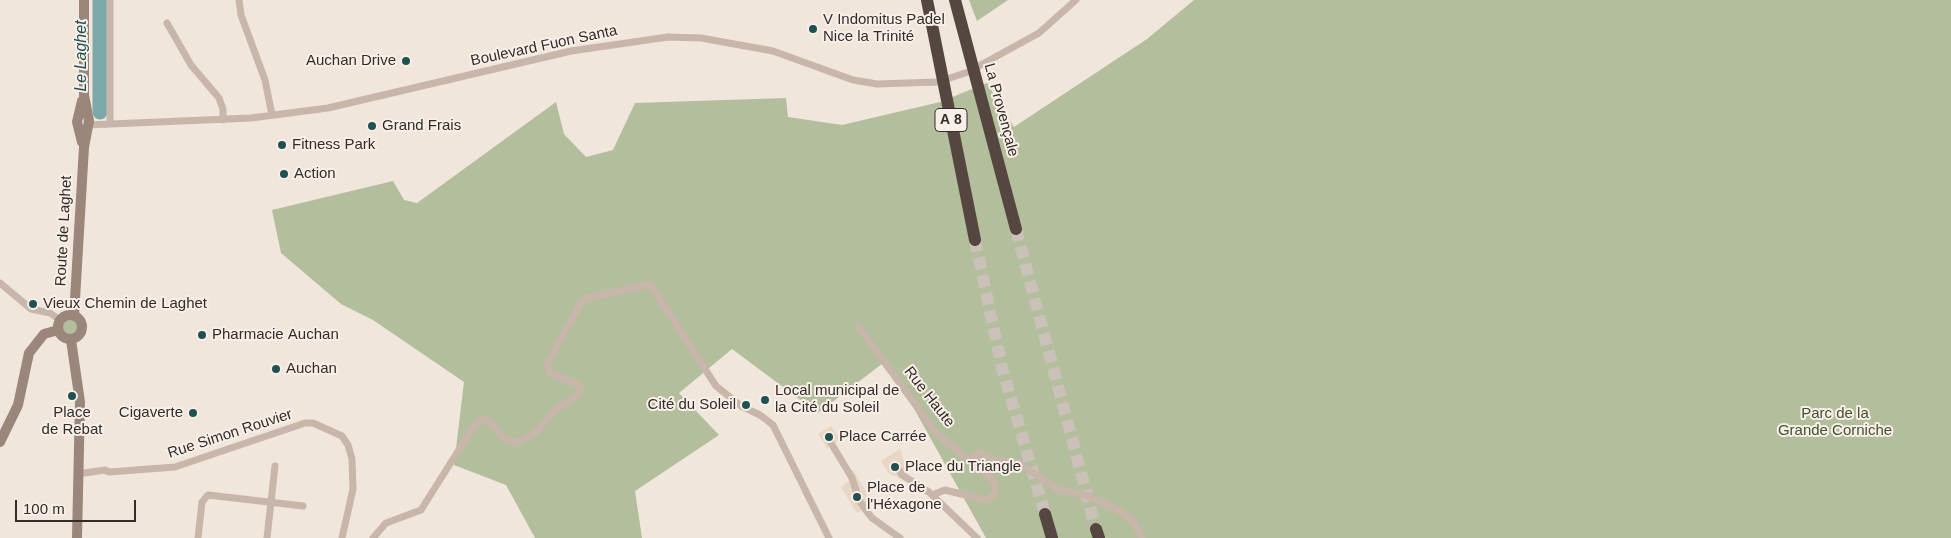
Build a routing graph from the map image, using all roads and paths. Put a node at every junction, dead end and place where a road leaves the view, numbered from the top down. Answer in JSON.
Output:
{"nodes":[{"id":1,"x":84,"y":0,"type":"edge"},
{"id":2,"x":110,"y":0,"type":"edge"},
{"id":3,"x":239,"y":0,"type":"edge"},
{"id":4,"x":927,"y":0,"type":"edge"},
{"id":5,"x":955,"y":0,"type":"edge"},
{"id":6,"x":1076,"y":0,"type":"edge"},
{"id":7,"x":167,"y":23,"type":"dead end"},
{"id":8,"x":272,"y":116,"type":"junction"},
{"id":9,"x":223,"y":120,"type":"junction"},
{"id":10,"x":85,"y":122,"type":"junction"},
{"id":11,"x":110,"y":123,"type":"junction"},
{"id":12,"x":1016,"y":229,"type":"tunnel mouth"},
{"id":13,"x":974,"y":240,"type":"tunnel mouth"},
{"id":14,"x":0,"y":282,"type":"edge"},
{"id":15,"x":74,"y":316,"type":"junction"},
{"id":16,"x":59,"y":325,"type":"junction"},
{"id":17,"x":858,"y":326,"type":"dead end"},
{"id":18,"x":70,"y":340,"type":"junction"},
{"id":19,"x":828,"y":438,"type":"dead end"},
{"id":20,"x":0,"y":442,"type":"edge"},
{"id":21,"x":970,"y":460,"type":"junction"},
{"id":22,"x":896,"y":465,"type":"dead end"},
{"id":23,"x":275,"y":466,"type":"dead end"},
{"id":24,"x":78,"y":474,"type":"junction"},
{"id":25,"x":932,"y":495,"type":"junction"},
{"id":26,"x":271,"y":502,"type":"junction"},
{"id":27,"x":302,"y":506,"type":"dead end"},
{"id":28,"x":1045,"y":514,"type":"tunnel mouth"},
{"id":29,"x":78,"y":538,"type":"edge"},
{"id":30,"x":198,"y":538,"type":"edge"},
{"id":31,"x":267,"y":538,"type":"edge"},
{"id":32,"x":342,"y":538,"type":"edge"},
{"id":33,"x":373,"y":538,"type":"edge"},
{"id":34,"x":829,"y":538,"type":"edge"},
{"id":35,"x":900,"y":538,"type":"edge"},
{"id":36,"x":977,"y":538,"type":"edge"},
{"id":37,"x":1052,"y":538,"type":"edge"},
{"id":38,"x":1142,"y":538,"type":"edge"}],
"edges":[{"from":1,"to":10,"type":"main road","name":"Route de Laghet"},
{"from":2,"to":11,"type":"street"},
{"from":3,"to":8,"type":"street"},
{"from":4,"to":13,"type":"highway","number":"A 8","bridge":true},
{"from":5,"to":12,"type":"highway","name":"La Provençale","number":"A 8","bridge":true},
{"from":6,"to":8,"type":"street","name":"Boulevard Fuon Santa"},
{"from":7,"to":9,"type":"street"},
{"from":8,"to":9,"type":"street","name":"Boulevard Fuon Santa"},
{"from":9,"to":11,"type":"street","name":"Boulevard Fuon Santa"},
{"from":10,"to":11,"type":"street","name":"Boulevard Fuon Santa"},
{"from":10,"to":15,"type":"main road","name":"Route de Laghet"},
{"from":14,"to":16,"type":"street"},
{"from":15,"to":16,"type":"main road"},
{"from":15,"to":18,"type":"main road"},
{"from":16,"to":18,"type":"main road"},
{"from":16,"to":20,"type":"main road"},
{"from":17,"to":21,"type":"street","name":"Rue Haute"},
{"from":18,"to":24,"type":"main road"},
{"from":19,"to":35,"type":"street"},
{"from":21,"to":25,"type":"street","name":"Rue Haute"},
{"from":21,"to":38,"type":"street"},
{"from":22,"to":25,"type":"street"},
{"from":23,"to":26,"type":"street"},
{"from":24,"to":29,"type":"main road"},
{"from":24,"to":32,"type":"street","name":"Rue Simon Rouvier"},
{"from":25,"to":36,"type":"street"},
{"from":26,"to":27,"type":"street"},
{"from":26,"to":30,"type":"street"},
{"from":26,"to":31,"type":"street"},
{"from":28,"to":37,"type":"highway"},
{"from":33,"to":34,"type":"street"}]}
